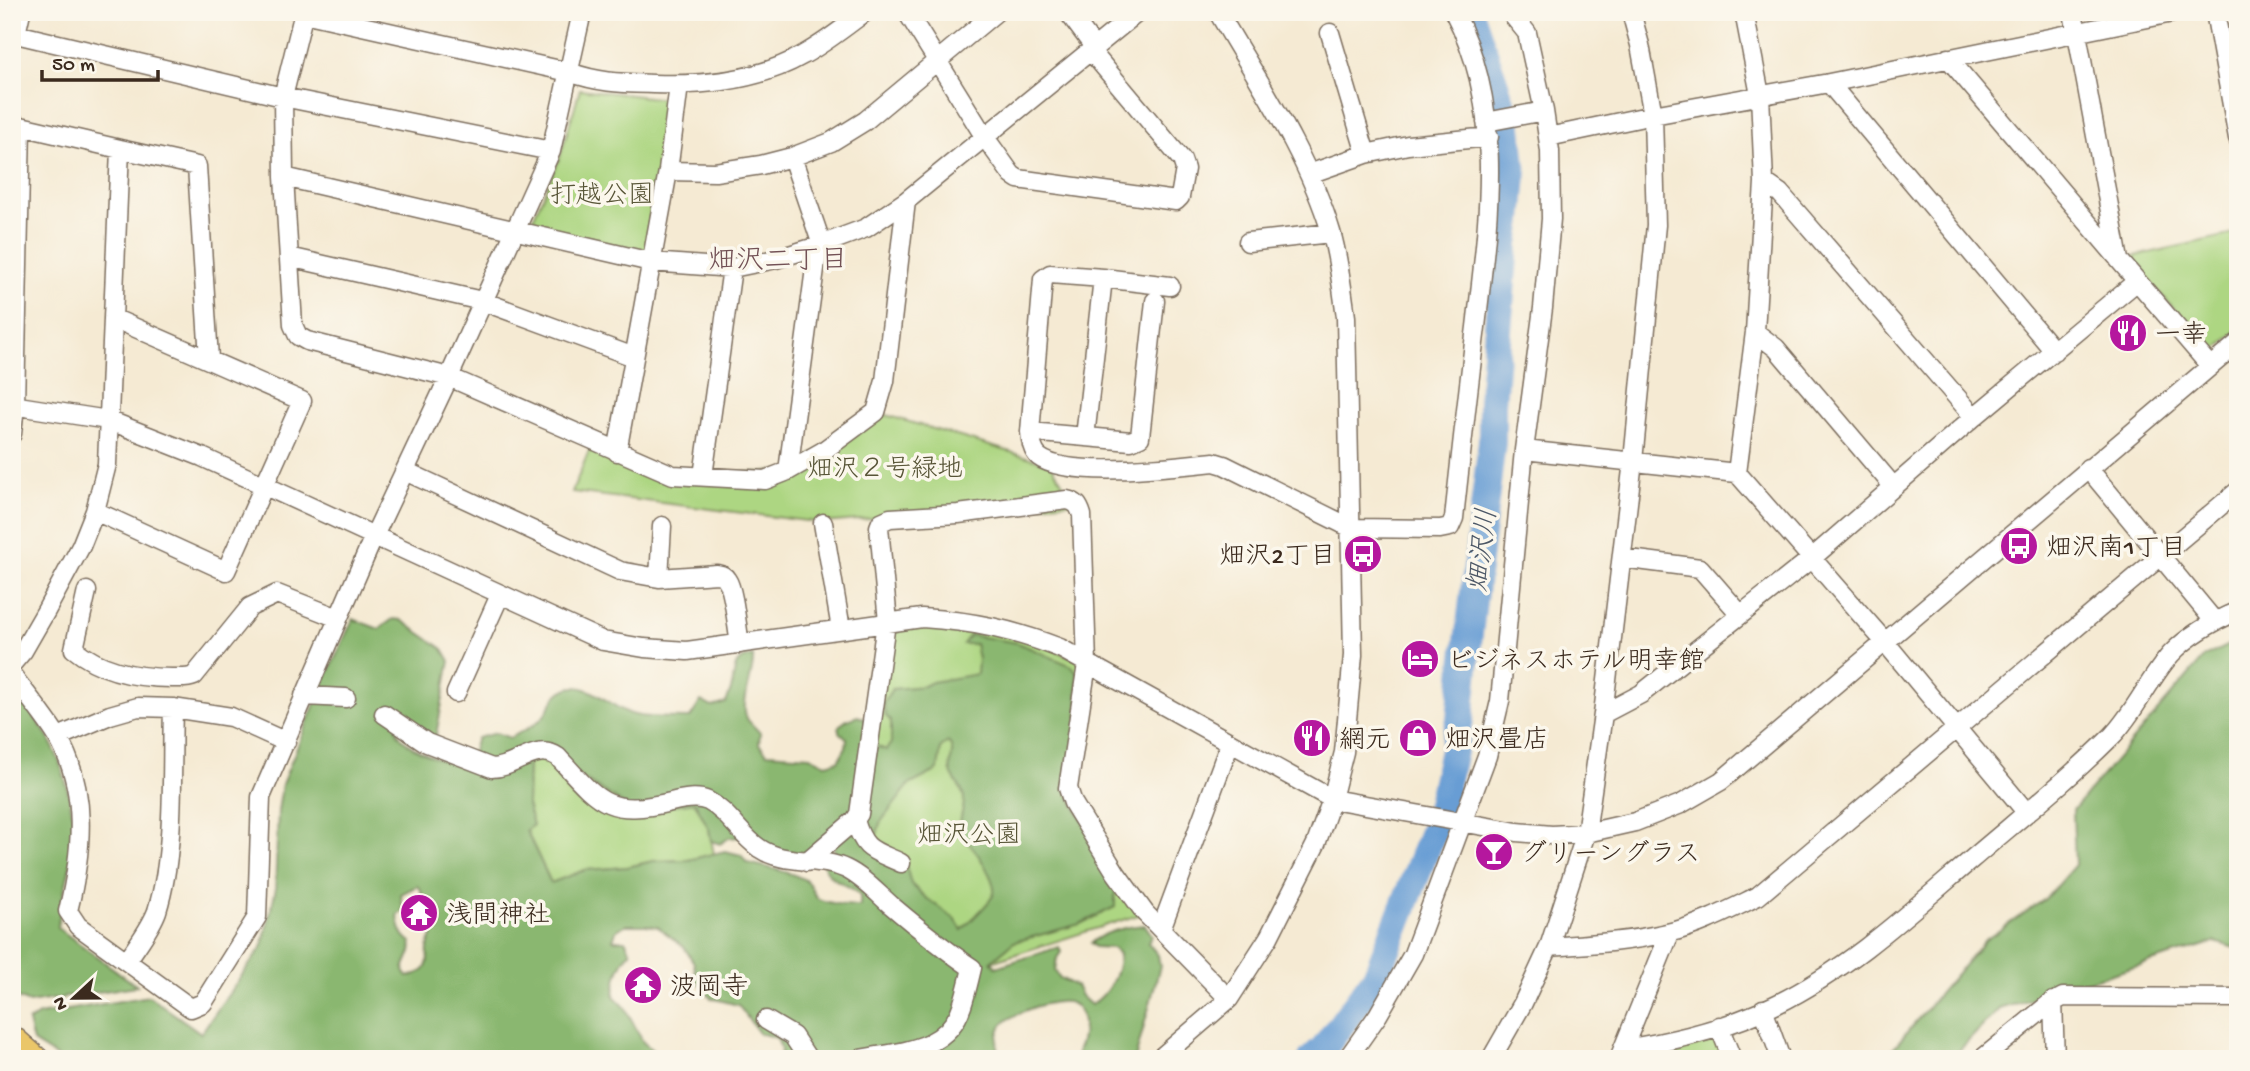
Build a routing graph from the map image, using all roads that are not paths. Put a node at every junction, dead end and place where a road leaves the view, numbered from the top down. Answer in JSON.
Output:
{"nodes":[{"id":1,"x":21,"y":12,"type":"edge"},
{"id":2,"x":582,"y":12,"type":"edge"},
{"id":3,"x":864,"y":12,"type":"edge"},
{"id":4,"x":907,"y":12,"type":"edge"},
{"id":5,"x":996,"y":12,"type":"edge"},
{"id":6,"x":1068,"y":12,"type":"edge"},
{"id":7,"x":1138,"y":12,"type":"edge"},
{"id":8,"x":1218,"y":12,"type":"edge"},
{"id":9,"x":1454,"y":12,"type":"edge"},
{"id":10,"x":1510,"y":12,"type":"edge"},
{"id":11,"x":1631,"y":12,"type":"edge"},
{"id":12,"x":1744,"y":12,"type":"edge"},
{"id":13,"x":2073,"y":12,"type":"edge"},
{"id":14,"x":2177,"y":12,"type":"edge"},
{"id":15,"x":2215,"y":12,"type":"edge"},
{"id":16,"x":302,"y":13,"type":"edge"},
{"id":17,"x":1329,"y":33,"type":"dead end"},
{"id":18,"x":2077,"y":34,"type":"junction"},
{"id":19,"x":1092,"y":49,"type":"junction"},
{"id":20,"x":1948,"y":58,"type":"junction"},
{"id":21,"x":938,"y":61,"type":"junction"},
{"id":22,"x":569,"y":72,"type":"junction"},
{"id":23,"x":1829,"y":83,"type":"junction"},
{"id":24,"x":679,"y":85,"type":"junction"},
{"id":25,"x":1760,"y":95,"type":"junction"},
{"id":26,"x":283,"y":97,"type":"junction"},
{"id":27,"x":1544,"y":111,"type":"junction"},
{"id":28,"x":1653,"y":115,"type":"junction"},
{"id":29,"x":17,"y":125,"type":"edge"},
{"id":30,"x":1487,"y":129,"type":"junction"},
{"id":31,"x":984,"y":136,"type":"junction"},
{"id":32,"x":1548,"y":137,"type":"junction"},
{"id":33,"x":2238,"y":138,"type":"edge"},
{"id":34,"x":120,"y":149,"type":"junction"},
{"id":35,"x":551,"y":151,"type":"junction"},
{"id":36,"x":1366,"y":154,"type":"junction"},
{"id":37,"x":792,"y":157,"type":"junction"},
{"id":38,"x":667,"y":171,"type":"junction"},
{"id":39,"x":1309,"y":174,"type":"junction"},
{"id":40,"x":284,"y":177,"type":"junction"},
{"id":41,"x":1765,"y":182,"type":"junction"},
{"id":42,"x":906,"y":201,"type":"junction"},
{"id":43,"x":16,"y":217,"type":"edge"},
{"id":44,"x":515,"y":229,"type":"junction"},
{"id":45,"x":1331,"y":233,"type":"junction"},
{"id":46,"x":1248,"y":242,"type":"dead end"},
{"id":47,"x":820,"y":246,"type":"junction"},
{"id":48,"x":289,"y":257,"type":"junction"},
{"id":49,"x":2119,"y":260,"type":"junction"},
{"id":50,"x":651,"y":262,"type":"junction"},
{"id":51,"x":732,"y":268,"type":"junction"},
{"id":52,"x":1103,"y":278,"type":"junction"},
{"id":53,"x":2136,"y":282,"type":"junction"},
{"id":54,"x":1170,"y":286,"type":"dead end"},
{"id":55,"x":482,"y":301,"type":"junction"},
{"id":56,"x":1155,"y":301,"type":"dead end"},
{"id":57,"x":15,"y":310,"type":"edge"},
{"id":58,"x":113,"y":318,"type":"junction"},
{"id":59,"x":1755,"y":332,"type":"junction"},
{"id":60,"x":2238,"y":343,"type":"edge"},
{"id":61,"x":2054,"y":351,"type":"junction"},
{"id":62,"x":634,"y":357,"type":"junction"},
{"id":63,"x":208,"y":359,"type":"junction"},
{"id":64,"x":2210,"y":366,"type":"junction"},
{"id":65,"x":449,"y":377,"type":"junction"},
{"id":66,"x":14,"y":405,"type":"edge"},
{"id":67,"x":1974,"y":417,"type":"junction"},
{"id":68,"x":108,"y":419,"type":"junction"},
{"id":69,"x":1030,"y":432,"type":"junction"},
{"id":70,"x":12,"y":434,"type":"edge"},
{"id":71,"x":1086,"y":437,"type":"junction"},
{"id":72,"x":1524,"y":450,"type":"junction"},
{"id":73,"x":617,"y":452,"type":"junction"},
{"id":74,"x":1633,"y":461,"type":"junction"},
{"id":75,"x":2088,"y":468,"type":"junction"},
{"id":76,"x":405,"y":471,"type":"junction"},
{"id":77,"x":788,"y":471,"type":"junction"},
{"id":78,"x":1737,"y":472,"type":"junction"},
{"id":79,"x":703,"y":476,"type":"junction"},
{"id":80,"x":1893,"y":486,"type":"junction"},
{"id":81,"x":265,"y":488,"type":"junction"},
{"id":82,"x":2238,"y":491,"type":"edge"},
{"id":83,"x":95,"y":512,"type":"junction"},
{"id":84,"x":823,"y":523,"type":"dead end"},
{"id":85,"x":662,"y":526,"type":"dead end"},
{"id":86,"x":1351,"y":528,"type":"junction"},
{"id":87,"x":374,"y":536,"type":"junction"},
{"id":88,"x":2161,"y":556,"type":"junction"},
{"id":89,"x":1622,"y":558,"type":"junction"},
{"id":90,"x":1812,"y":558,"type":"junction"},
{"id":91,"x":659,"y":578,"type":"junction"},
{"id":92,"x":87,"y":591,"type":"dead end"},
{"id":93,"x":500,"y":595,"type":"junction"},
{"id":94,"x":2238,"y":611,"type":"edge"},
{"id":95,"x":1740,"y":614,"type":"junction"},
{"id":96,"x":338,"y":618,"type":"junction"},
{"id":97,"x":2215,"y":622,"type":"junction"},
{"id":98,"x":887,"y":623,"type":"junction"},
{"id":99,"x":841,"y":629,"type":"junction"},
{"id":100,"x":1885,"y":642,"type":"junction"},
{"id":101,"x":740,"y":644,"type":"junction"},
{"id":102,"x":12,"y":664,"type":"edge"},
{"id":103,"x":1087,"y":664,"type":"junction"},
{"id":104,"x":12,"y":674,"type":"edge"},
{"id":105,"x":456,"y":694,"type":"dead end"},
{"id":106,"x":304,"y":696,"type":"junction"},
{"id":107,"x":346,"y":698,"type":"dead end"},
{"id":108,"x":173,"y":708,"type":"junction"},
{"id":109,"x":384,"y":714,"type":"dead end"},
{"id":110,"x":1603,"y":714,"type":"junction"},
{"id":111,"x":1956,"y":730,"type":"junction"},
{"id":112,"x":58,"y":737,"type":"junction"},
{"id":113,"x":286,"y":741,"type":"junction"},
{"id":114,"x":1230,"y":743,"type":"junction"},
{"id":115,"x":1332,"y":800,"type":"junction"},
{"id":116,"x":2027,"y":813,"type":"junction"},
{"id":117,"x":855,"y":820,"type":"junction"},
{"id":118,"x":1461,"y":823,"type":"junction"},
{"id":119,"x":1586,"y":834,"type":"junction"},
{"id":120,"x":806,"y":862,"type":"junction"},
{"id":121,"x":901,"y":863,"type":"dead end"},
{"id":122,"x":1161,"y":929,"type":"junction"},
{"id":123,"x":1670,"y":933,"type":"junction"},
{"id":124,"x":1549,"y":947,"type":"junction"},
{"id":125,"x":127,"y":961,"type":"junction"},
{"id":126,"x":2238,"y":998,"type":"edge"},
{"id":127,"x":1229,"y":999,"type":"junction"},
{"id":128,"x":2053,"y":1001,"type":"junction"},
{"id":129,"x":1763,"y":1010,"type":"junction"},
{"id":130,"x":766,"y":1020,"type":"dead end"},
{"id":131,"x":1719,"y":1026,"type":"junction"},
{"id":132,"x":12,"y":1037,"type":"edge"},
{"id":133,"x":1621,"y":1054,"type":"edge"},
{"id":134,"x":37,"y":1059,"type":"edge"},
{"id":135,"x":808,"y":1059,"type":"edge"},
{"id":136,"x":860,"y":1059,"type":"edge"},
{"id":137,"x":1159,"y":1059,"type":"edge"},
{"id":138,"x":1347,"y":1059,"type":"edge"},
{"id":139,"x":1491,"y":1059,"type":"edge"},
{"id":140,"x":1732,"y":1059,"type":"edge"},
{"id":141,"x":1781,"y":1059,"type":"edge"},
{"id":142,"x":1982,"y":1059,"type":"edge"},
{"id":143,"x":2054,"y":1059,"type":"edge"}],
"edges":[{"from":1,"to":26,"type":"street"},
{"from":2,"to":22,"type":"street"},
{"from":3,"to":24,"type":"street"},
{"from":4,"to":21,"type":"street"},
{"from":5,"to":21,"type":"street"},
{"from":6,"to":19,"type":"street"},
{"from":7,"to":19,"type":"street"},
{"from":8,"to":39,"type":"street"},
{"from":9,"to":30,"type":"street"},
{"from":10,"to":27,"type":"street"},
{"from":11,"to":28,"type":"street"},
{"from":12,"to":25,"type":"street"},
{"from":13,"to":18,"type":"street"},
{"from":14,"to":18,"type":"street"},
{"from":15,"to":33,"type":"street"},
{"from":16,"to":22,"type":"street"},
{"from":16,"to":26,"type":"street"},
{"from":17,"to":36,"type":"street"},
{"from":18,"to":20,"type":"street"},
{"from":18,"to":49,"type":"street"},
{"from":19,"to":31,"type":"street"},
{"from":19,"to":31,"type":"street"},
{"from":20,"to":23,"type":"street"},
{"from":20,"to":49,"type":"street"},
{"from":21,"to":31,"type":"street"},
{"from":21,"to":37,"type":"street"},
{"from":22,"to":24,"type":"street"},
{"from":22,"to":35,"type":"street"},
{"from":23,"to":25,"type":"street"},
{"from":23,"to":61,"type":"street"},
{"from":24,"to":38,"type":"street"},
{"from":25,"to":28,"type":"street"},
{"from":25,"to":41,"type":"street"},
{"from":26,"to":35,"type":"street"},
{"from":26,"to":40,"type":"street"},
{"from":27,"to":30,"type":"street"},
{"from":27,"to":32,"type":"street"},
{"from":28,"to":32,"type":"street"},
{"from":28,"to":74,"type":"street"},
{"from":29,"to":34,"type":"street"},
{"from":29,"to":43,"type":"street"},
{"from":30,"to":36,"type":"street"},
{"from":30,"to":86,"type":"street"},
{"from":31,"to":42,"type":"street"},
{"from":32,"to":72,"type":"street"},
{"from":34,"to":58,"type":"street"},
{"from":34,"to":63,"type":"street"},
{"from":35,"to":44,"type":"street"},
{"from":36,"to":39,"type":"street"},
{"from":37,"to":38,"type":"street"},
{"from":37,"to":47,"type":"street"},
{"from":38,"to":50,"type":"street"},
{"from":39,"to":45,"type":"street"},
{"from":40,"to":44,"type":"street"},
{"from":40,"to":48,"type":"street"},
{"from":41,"to":59,"type":"street"},
{"from":41,"to":67,"type":"street"},
{"from":42,"to":47,"type":"street"},
{"from":42,"to":77,"type":"street"},
{"from":43,"to":57,"type":"street"},
{"from":44,"to":50,"type":"street"},
{"from":44,"to":55,"type":"street"},
{"from":45,"to":46,"type":"street"},
{"from":45,"to":86,"type":"street"},
{"from":47,"to":51,"type":"street"},
{"from":47,"to":77,"type":"street"},
{"from":48,"to":55,"type":"street"},
{"from":48,"to":65,"type":"street"},
{"from":49,"to":53,"type":"street"},
{"from":50,"to":51,"type":"street"},
{"from":50,"to":62,"type":"street"},
{"from":51,"to":79,"type":"street"},
{"from":52,"to":54,"type":"street"},
{"from":52,"to":69,"type":"street"},
{"from":52,"to":71,"type":"street"},
{"from":53,"to":61,"type":"street"},
{"from":53,"to":64,"type":"street"},
{"from":55,"to":62,"type":"street"},
{"from":55,"to":65,"type":"street"},
{"from":56,"to":71,"type":"street"},
{"from":57,"to":66,"type":"street"},
{"from":58,"to":63,"type":"street"},
{"from":58,"to":68,"type":"street"},
{"from":59,"to":78,"type":"street"},
{"from":59,"to":80,"type":"street"},
{"from":60,"to":64,"type":"street"},
{"from":61,"to":67,"type":"street"},
{"from":62,"to":73,"type":"street"},
{"from":63,"to":81,"type":"street"},
{"from":64,"to":75,"type":"street"},
{"from":65,"to":73,"type":"street"},
{"from":65,"to":76,"type":"street"},
{"from":66,"to":68,"type":"street"},
{"from":66,"to":70,"type":"street"},
{"from":67,"to":80,"type":"street"},
{"from":68,"to":81,"type":"street"},
{"from":68,"to":83,"type":"street"},
{"from":69,"to":71,"type":"street"},
{"from":69,"to":86,"type":"street"},
{"from":72,"to":74,"type":"street"},
{"from":72,"to":118,"type":"street"},
{"from":73,"to":79,"type":"street"},
{"from":74,"to":78,"type":"street"},
{"from":74,"to":89,"type":"street"},
{"from":75,"to":88,"type":"street"},
{"from":75,"to":100,"type":"street"},
{"from":76,"to":87,"type":"street"},
{"from":76,"to":91,"type":"street"},
{"from":77,"to":79,"type":"street"},
{"from":78,"to":90,"type":"street"},
{"from":80,"to":90,"type":"street"},
{"from":81,"to":83,"type":"street"},
{"from":81,"to":87,"type":"street"},
{"from":82,"to":88,"type":"street"},
{"from":83,"to":102,"type":"street"},
{"from":84,"to":99,"type":"street"},
{"from":85,"to":91,"type":"street"},
{"from":86,"to":115,"type":"street"},
{"from":87,"to":93,"type":"street"},
{"from":87,"to":96,"type":"street"},
{"from":88,"to":97,"type":"street"},
{"from":88,"to":111,"type":"street"},
{"from":89,"to":95,"type":"street"},
{"from":89,"to":110,"type":"street"},
{"from":90,"to":95,"type":"street"},
{"from":90,"to":100,"type":"street"},
{"from":91,"to":101,"type":"street"},
{"from":92,"to":96,"type":"street"},
{"from":93,"to":101,"type":"street"},
{"from":93,"to":105,"type":"street"},
{"from":94,"to":97,"type":"street"},
{"from":95,"to":110,"type":"street"},
{"from":96,"to":106,"type":"street"},
{"from":97,"to":116,"type":"street"},
{"from":98,"to":99,"type":"street"},
{"from":98,"to":103,"type":"street"},
{"from":98,"to":103,"type":"street"},
{"from":98,"to":117,"type":"street"},
{"from":99,"to":101,"type":"street"},
{"from":100,"to":111,"type":"street"},
{"from":100,"to":119,"type":"street"},
{"from":103,"to":114,"type":"street"},
{"from":103,"to":122,"type":"street"},
{"from":104,"to":112,"type":"street"},
{"from":106,"to":107,"type":"street"},
{"from":106,"to":113,"type":"street"},
{"from":108,"to":112,"type":"street"},
{"from":108,"to":113,"type":"street"},
{"from":108,"to":125,"type":"street"},
{"from":109,"to":120,"type":"street"},
{"from":110,"to":119,"type":"street"},
{"from":111,"to":116,"type":"street"},
{"from":111,"to":123,"type":"street"},
{"from":112,"to":125,"type":"street"},
{"from":113,"to":125,"type":"street"},
{"from":114,"to":115,"type":"street"},
{"from":114,"to":122,"type":"street"},
{"from":115,"to":118,"type":"street"},
{"from":115,"to":127,"type":"street"},
{"from":116,"to":129,"type":"street"},
{"from":117,"to":120,"type":"street"},
{"from":117,"to":121,"type":"street"},
{"from":118,"to":119,"type":"street"},
{"from":118,"to":138,"type":"street"},
{"from":119,"to":124,"type":"street"},
{"from":120,"to":136,"type":"street"},
{"from":122,"to":127,"type":"street"},
{"from":123,"to":124,"type":"street"},
{"from":123,"to":133,"type":"street"},
{"from":124,"to":139,"type":"street"},
{"from":126,"to":128,"type":"street"},
{"from":127,"to":137,"type":"street"},
{"from":128,"to":142,"type":"street"},
{"from":128,"to":143,"type":"street"},
{"from":129,"to":131,"type":"street"},
{"from":129,"to":141,"type":"street"},
{"from":130,"to":135,"type":"street"},
{"from":131,"to":133,"type":"street"},
{"from":131,"to":140,"type":"street"},
{"from":132,"to":134,"type":"main road"}]}
